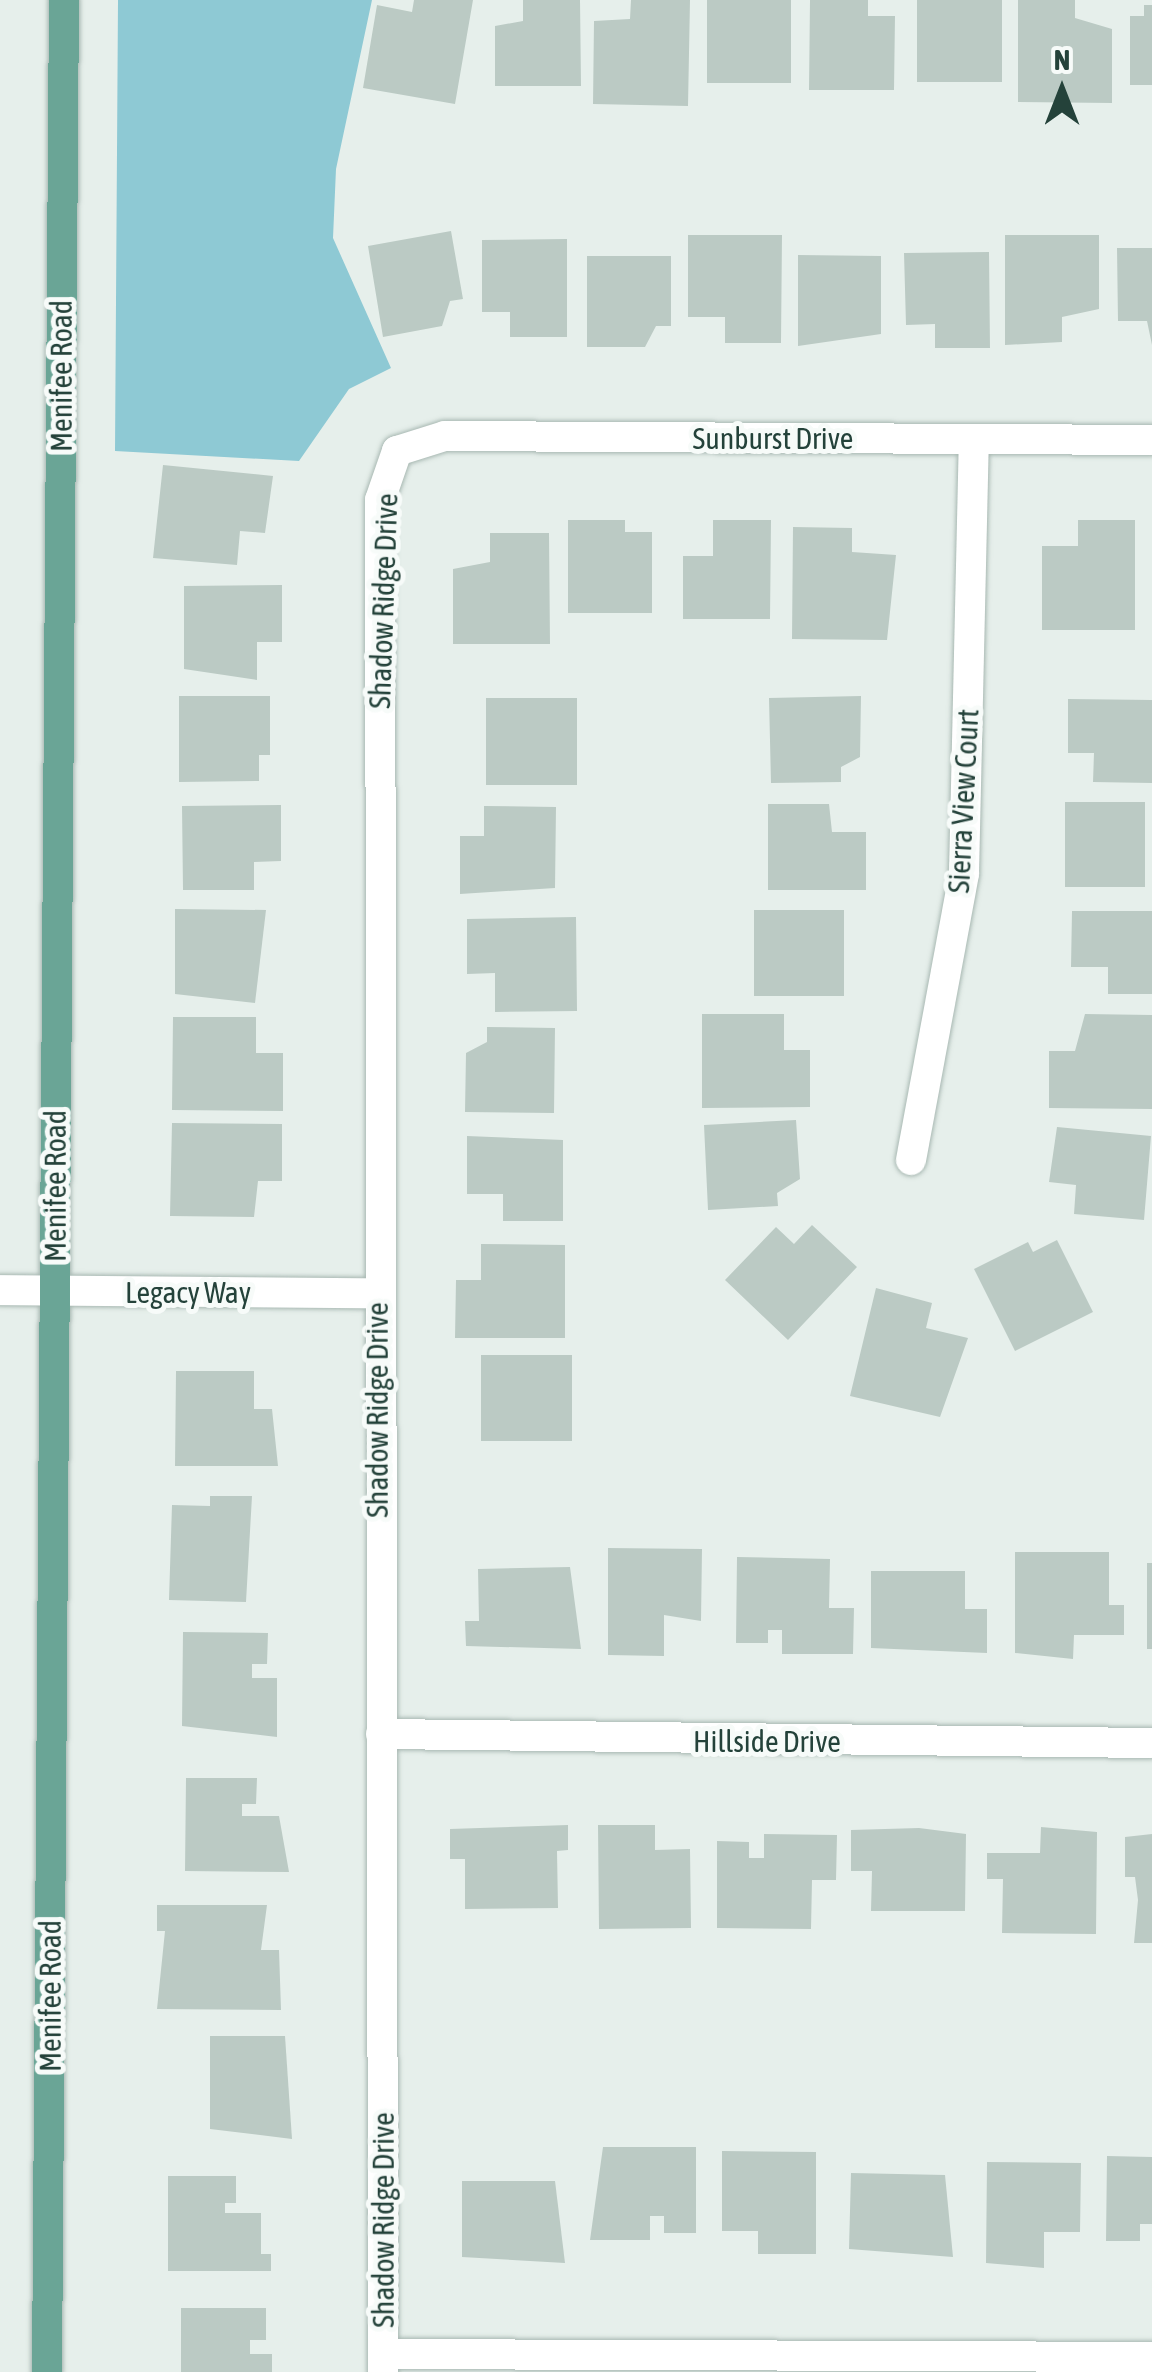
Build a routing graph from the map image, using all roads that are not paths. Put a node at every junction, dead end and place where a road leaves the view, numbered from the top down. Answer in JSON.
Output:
{"nodes":[{"id":1,"x":64,"y":0,"type":"edge"},
{"id":2,"x":974,"y":439,"type":"junction"},
{"id":3,"x":1152,"y":440,"type":"edge"},
{"id":4,"x":396,"y":451,"type":"joint"},
{"id":5,"x":912,"y":1160,"type":"dead end"},
{"id":6,"x":0,"y":1290,"type":"edge"},
{"id":7,"x":54,"y":1290,"type":"junction"},
{"id":8,"x":376,"y":1293,"type":"junction"},
{"id":9,"x":382,"y":1734,"type":"junction"},
{"id":10,"x":1152,"y":1744,"type":"edge"},
{"id":11,"x":1152,"y":2358,"type":"edge"},
{"id":12,"x":383,"y":2363,"type":"edge"},
{"id":13,"x":47,"y":2372,"type":"edge"}],
"edges":[{"from":1,"to":7,"type":"main road","name":"Menifee Road"},
{"from":2,"to":3,"type":"street","name":"Sunburst Drive"},
{"from":2,"to":4,"type":"street","name":"Sunburst Drive"},
{"from":2,"to":5,"type":"street","name":"Sierra View Court"},
{"from":4,"to":8,"type":"street","name":"Shadow Ridge Drive"},
{"from":6,"to":7,"type":"street","name":"Legacy Way"},
{"from":7,"to":8,"type":"street","name":"Legacy Way"},
{"from":7,"to":13,"type":"main road","name":"Menifee Road"},
{"from":8,"to":9,"type":"street","name":"Shadow Ridge Drive"},
{"from":9,"to":10,"type":"street","name":"Hillside Drive"},
{"from":9,"to":12,"type":"street","name":"Shadow Ridge Drive"},
{"from":11,"to":12,"type":"street"}]}
